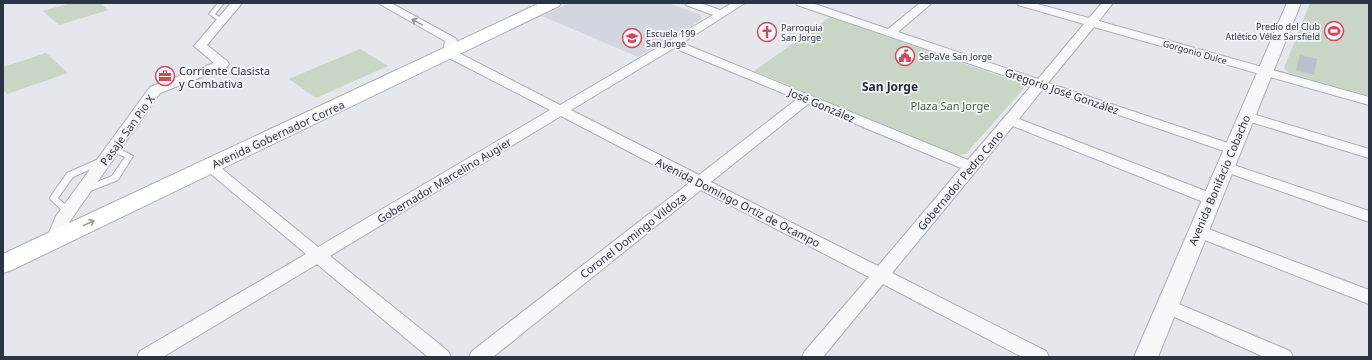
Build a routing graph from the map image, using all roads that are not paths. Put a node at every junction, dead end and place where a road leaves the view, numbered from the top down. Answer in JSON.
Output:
{"nodes":[{"id":1,"x":221,"y":3,"type":"edge"},
{"id":2,"x":237,"y":3,"type":"edge"},
{"id":3,"x":384,"y":3,"type":"edge"},
{"id":4,"x":531,"y":3,"type":"edge"},
{"id":5,"x":553,"y":3,"type":"edge"},
{"id":6,"x":690,"y":3,"type":"edge"},
{"id":7,"x":740,"y":3,"type":"edge"},
{"id":8,"x":801,"y":3,"type":"edge"},
{"id":9,"x":927,"y":3,"type":"edge"},
{"id":10,"x":1022,"y":3,"type":"edge"},
{"id":11,"x":1108,"y":3,"type":"edge"},
{"id":12,"x":1294,"y":3,"type":"edge"},
{"id":13,"x":721,"y":14,"type":"junction"},
{"id":14,"x":222,"y":21,"type":"junction"},
{"id":15,"x":1092,"y":23,"type":"junction"},
{"id":16,"x":890,"y":33,"type":"junction"},
{"id":17,"x":673,"y":43,"type":"junction"},
{"id":18,"x":450,"y":47,"type":"junction"},
{"id":19,"x":1265,"y":72,"type":"junction"},
{"id":20,"x":1041,"y":84,"type":"junction"},
{"id":21,"x":806,"y":98,"type":"junction"},
{"id":22,"x":1369,"y":101,"type":"edge"},
{"id":23,"x":560,"y":110,"type":"junction"},
{"id":24,"x":1246,"y":116,"type":"junction"},
{"id":25,"x":1010,"y":120,"type":"junction"},
{"id":26,"x":1232,"y":149,"type":"junction"},
{"id":27,"x":110,"y":154,"type":"junction"},
{"id":28,"x":1369,"y":154,"type":"edge"},
{"id":29,"x":210,"y":166,"type":"junction"},
{"id":30,"x":971,"y":167,"type":"junction"},
{"id":31,"x":1225,"y":167,"type":"junction"},
{"id":32,"x":700,"y":182,"type":"junction"},
{"id":33,"x":82,"y":192,"type":"junction"},
{"id":34,"x":1212,"y":199,"type":"junction"},
{"id":35,"x":65,"y":216,"type":"junction"},
{"id":36,"x":1369,"y":217,"type":"edge"},
{"id":37,"x":1198,"y":231,"type":"junction"},
{"id":38,"x":54,"y":240,"type":"junction"},
{"id":39,"x":3,"y":247,"type":"edge"},
{"id":40,"x":318,"y":255,"type":"junction"},
{"id":41,"x":3,"y":264,"type":"edge"},
{"id":42,"x":880,"y":276,"type":"junction"},
{"id":43,"x":1369,"y":297,"type":"edge"},
{"id":44,"x":1167,"y":306,"type":"junction"},
{"id":45,"x":147,"y":357,"type":"edge"},
{"id":46,"x":440,"y":357,"type":"edge"},
{"id":47,"x":479,"y":357,"type":"edge"},
{"id":48,"x":812,"y":357,"type":"edge"},
{"id":49,"x":1038,"y":357,"type":"edge"},
{"id":50,"x":1146,"y":357,"type":"edge"},
{"id":51,"x":1283,"y":357,"type":"edge"}],
"edges":[{"from":1,"to":14,"type":"lane"},
{"from":2,"to":14,"type":"street","name":"Pasaje San Pio X"},
{"from":18,"to":3,"type":"street","name":"Avenida Domingo Ortiz de Ocampo","one_way":true},
{"from":4,"to":18,"type":"main road","name":"Avenida Gobernador Correa"},
{"from":5,"to":18,"type":"main road","name":"Avenida Gobernador Correa"},
{"from":6,"to":13,"type":"street"},
{"from":7,"to":13,"type":"street","name":"Gobernador Marcelino Augier"},
{"from":8,"to":16,"type":"street","name":"Gregorio José González"},
{"from":9,"to":16,"type":"street"},
{"from":10,"to":15,"type":"street","name":"Gorgonio Dulce"},
{"from":11,"to":15,"type":"street","name":"Gobernador Pedro Cano"},
{"from":12,"to":19,"type":"street","name":"Avenida Bonifacio Cobacho"},
{"from":13,"to":17,"type":"street","name":"Gobernador Marcelino Augier"},
{"from":14,"to":27,"type":"street","name":"Pasaje San Pio X"},
{"from":15,"to":19,"type":"street","name":"Gorgonio Dulce"},
{"from":15,"to":20,"type":"street","name":"Gobernador Pedro Cano"},
{"from":16,"to":20,"type":"street","name":"Gregorio José González"},
{"from":17,"to":21,"type":"street","name":"José González"},
{"from":17,"to":23,"type":"street","name":"Gobernador Marcelino Augier"},
{"from":18,"to":23,"type":"street","name":"Avenida Domingo Ortiz de Ocampo"},
{"from":18,"to":29,"type":"main road","name":"Avenida Gobernador Correa"},
{"from":18,"to":35,"type":"main road","name":"Avenida Gobernador Correa"},
{"from":19,"to":22,"type":"street","name":"Gorgonio Dulce"},
{"from":19,"to":24,"type":"street","name":"Avenida Bonifacio Cobacho"},
{"from":20,"to":25,"type":"street","name":"Gobernador Pedro Cano"},
{"from":20,"to":26,"type":"street","name":"Gregorio José González"},
{"from":21,"to":30,"type":"street","name":"José González"},
{"from":21,"to":32,"type":"street","name":"Coronel Domingo Vildoza"},
{"from":23,"to":32,"type":"street","name":"Avenida Domingo Ortiz de Ocampo"},
{"from":23,"to":40,"type":"street","name":"Gobernador Marcelino Augier"},
{"from":24,"to":26,"type":"street","name":"Avenida Bonifacio Cobacho"},
{"from":24,"to":28,"type":"street"},
{"from":25,"to":30,"type":"street","name":"Gobernador Pedro Cano"},
{"from":25,"to":34,"type":"street"},
{"from":26,"to":31,"type":"street","name":"Avenida Bonifacio Cobacho"},
{"from":27,"to":33,"type":"street","name":"Pasaje San Pio X"},
{"from":27,"to":33,"type":"lane"},
{"from":27,"to":35,"type":"lane"},
{"from":38,"to":29,"type":"main road","name":"Avenida Gobernador Correa","one_way":true},
{"from":29,"to":40,"type":"street"},
{"from":30,"to":42,"type":"street","name":"Gobernador Pedro Cano"},
{"from":31,"to":34,"type":"street","name":"Avenida Bonifacio Cobacho"},
{"from":31,"to":36,"type":"street"},
{"from":32,"to":42,"type":"street","name":"Avenida Domingo Ortiz de Ocampo"},
{"from":32,"to":47,"type":"street","name":"Coronel Domingo Vildoza"},
{"from":33,"to":35,"type":"street","name":"Pasaje San Pio X"},
{"from":34,"to":37,"type":"street","name":"Avenida Bonifacio Cobacho"},
{"from":35,"to":38,"type":"street","name":"Pasaje San Pio X"},
{"from":35,"to":39,"type":"main road","name":"Avenida Gobernador Correa"},
{"from":37,"to":43,"type":"street"},
{"from":37,"to":44,"type":"street","name":"Avenida Bonifacio Cobacho"},
{"from":38,"to":41,"type":"main road","name":"Avenida Gobernador Correa"},
{"from":40,"to":45,"type":"street","name":"Gobernador Marcelino Augier"},
{"from":40,"to":46,"type":"street"},
{"from":42,"to":48,"type":"street","name":"Gobernador Pedro Cano"},
{"from":42,"to":49,"type":"street","name":"Avenida Domingo Ortiz de Ocampo"},
{"from":44,"to":50,"type":"street","name":"Avenida Bonifacio Cobacho"},
{"from":44,"to":51,"type":"street"}]}
